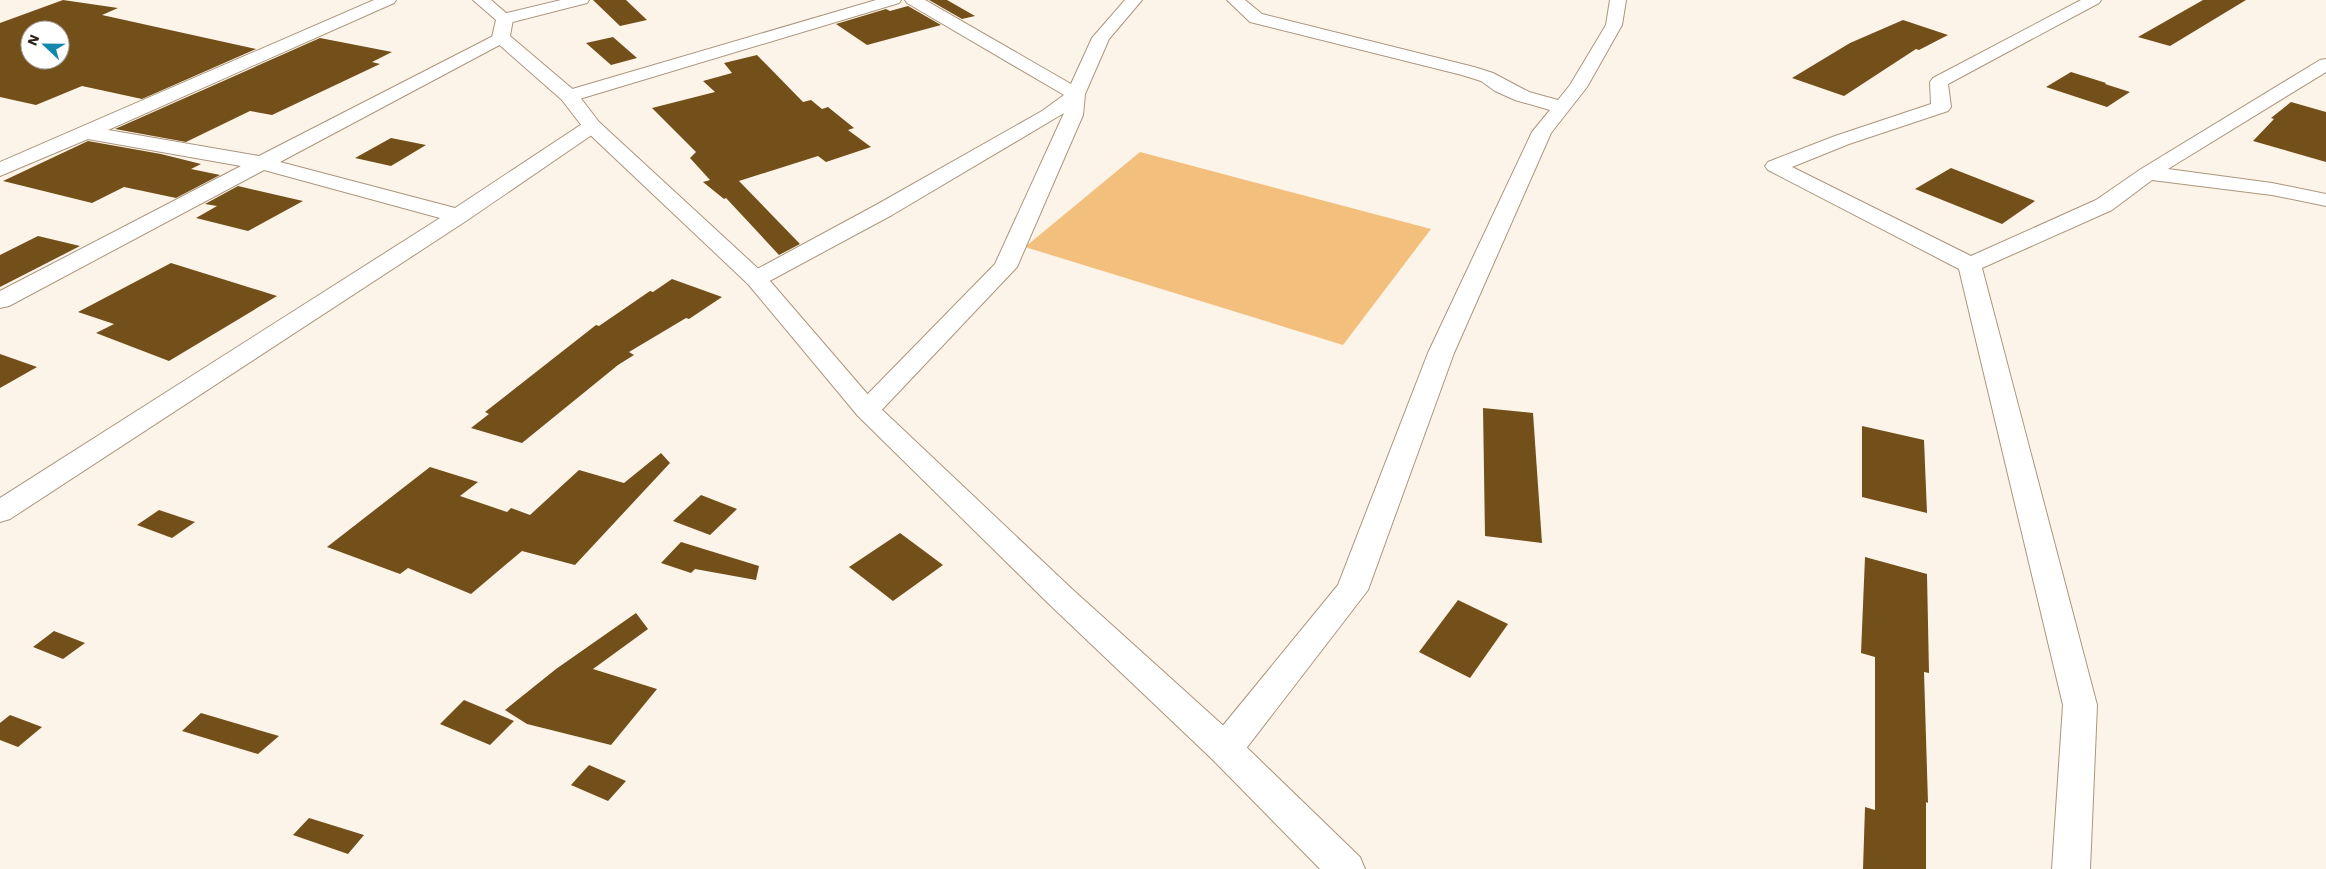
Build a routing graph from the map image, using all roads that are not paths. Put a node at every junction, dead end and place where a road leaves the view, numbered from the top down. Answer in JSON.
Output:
{"nodes":[{"id":1,"x":388,"y":0,"type":"edge"},
{"id":2,"x":481,"y":0,"type":"edge"},
{"id":3,"x":581,"y":0,"type":"edge"},
{"id":4,"x":893,"y":0,"type":"edge"},
{"id":5,"x":912,"y":0,"type":"edge"},
{"id":6,"x":1134,"y":0,"type":"edge"},
{"id":7,"x":1235,"y":0,"type":"edge"},
{"id":8,"x":1618,"y":0,"type":"edge"},
{"id":9,"x":2093,"y":0,"type":"edge"},
{"id":10,"x":503,"y":28,"type":"junction"},
{"id":11,"x":2326,"y":64,"type":"edge"},
{"id":12,"x":1076,"y":94,"type":"junction"},
{"id":13,"x":569,"y":96,"type":"junction"},
{"id":14,"x":1562,"y":107,"type":"junction"},
{"id":15,"x":592,"y":126,"type":"junction"},
{"id":16,"x":85,"y":132,"type":"junction"},
{"id":17,"x":262,"y":163,"type":"junction"},
{"id":18,"x":0,"y":170,"type":"edge"},
{"id":19,"x":2148,"y":173,"type":"junction"},
{"id":20,"x":2326,"y":200,"type":"edge"},
{"id":21,"x":458,"y":216,"type":"junction"},
{"id":22,"x":1970,"y":265,"type":"junction"},
{"id":23,"x":756,"y":279,"type":"junction"},
{"id":24,"x":0,"y":301,"type":"edge"},
{"id":25,"x":867,"y":410,"type":"junction"},
{"id":26,"x":0,"y":512,"type":"edge"},
{"id":27,"x":1224,"y":749,"type":"junction"},
{"id":28,"x":1346,"y":869,"type":"edge"},
{"id":29,"x":2071,"y":869,"type":"edge"}],
"edges":[{"from":1,"to":16,"type":"street"},
{"from":2,"to":10,"type":"street"},
{"from":3,"to":10,"type":"street"},
{"from":4,"to":13,"type":"street"},
{"from":5,"to":12,"type":"street"},
{"from":6,"to":12,"type":"street"},
{"from":7,"to":14,"type":"street"},
{"from":8,"to":14,"type":"street"},
{"from":9,"to":22,"type":"street"},
{"from":10,"to":13,"type":"street"},
{"from":10,"to":17,"type":"street"},
{"from":11,"to":19,"type":"street"},
{"from":12,"to":23,"type":"street"},
{"from":12,"to":25,"type":"street"},
{"from":13,"to":15,"type":"street"},
{"from":14,"to":27,"type":"street"},
{"from":15,"to":21,"type":"street"},
{"from":15,"to":23,"type":"street"},
{"from":16,"to":17,"type":"street"},
{"from":16,"to":18,"type":"street"},
{"from":17,"to":21,"type":"street"},
{"from":17,"to":24,"type":"street"},
{"from":19,"to":20,"type":"street"},
{"from":19,"to":22,"type":"street"},
{"from":21,"to":26,"type":"street"},
{"from":22,"to":29,"type":"street"},
{"from":23,"to":25,"type":"street"},
{"from":25,"to":27,"type":"street"},
{"from":27,"to":28,"type":"street"}]}
